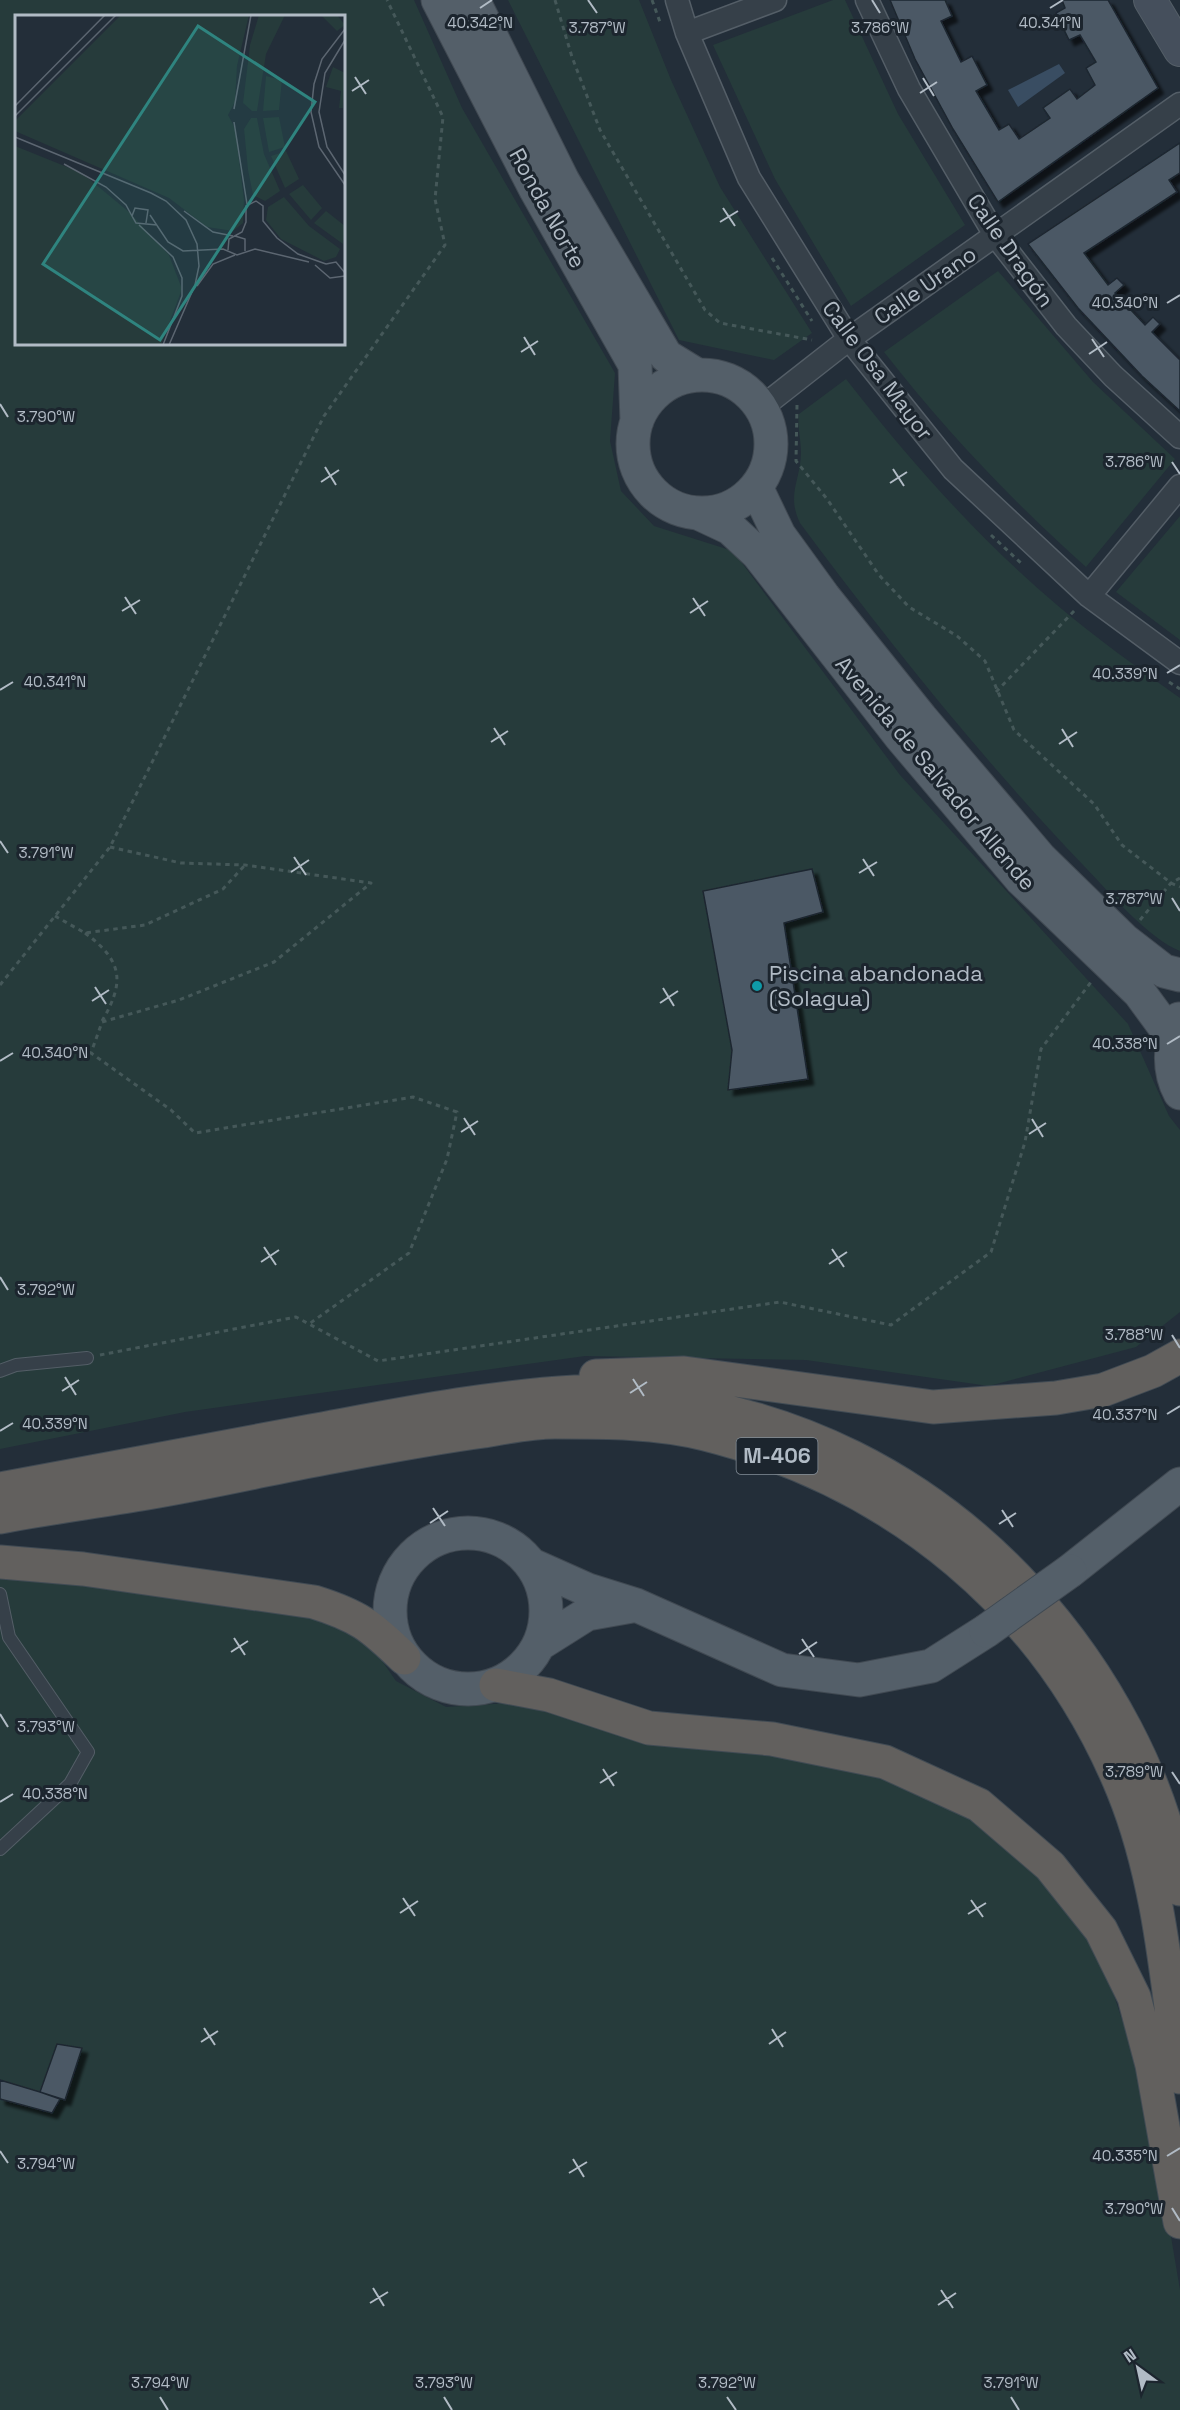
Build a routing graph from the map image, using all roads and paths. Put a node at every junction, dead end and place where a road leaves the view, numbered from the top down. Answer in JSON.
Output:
{"nodes":[{"id":1,"x":387,"y":0,"type":"edge"},
{"id":2,"x":438,"y":0,"type":"edge"},
{"id":3,"x":473,"y":0,"type":"edge"},
{"id":4,"x":555,"y":0,"type":"edge"},
{"id":5,"x":676,"y":0,"type":"edge"},
{"id":6,"x":775,"y":0,"type":"edge"},
{"id":7,"x":867,"y":0,"type":"edge"},
{"id":8,"x":1150,"y":0,"type":"edge"},
{"id":9,"x":687,"y":33,"type":"junction"},
{"id":10,"x":1180,"y":50,"type":"edge"},
{"id":11,"x":1180,"y":104,"type":"edge"},
{"id":12,"x":995,"y":235,"type":"junction"},
{"id":13,"x":849,"y":339,"type":"junction"},
{"id":14,"x":812,"y":340,"type":"dead end"},
{"id":15,"x":697,"y":375,"type":"junction"},
{"id":16,"x":805,"y":398,"type":"dead end"},
{"id":17,"x":761,"y":408,"type":"junction"},
{"id":18,"x":637,"y":421,"type":"junction"},
{"id":19,"x":1180,"y":437,"type":"edge"},
{"id":20,"x":1180,"y":486,"type":"edge"},
{"id":21,"x":756,"y":487,"type":"junction"},
{"id":22,"x":698,"y":513,"type":"junction"},
{"id":23,"x":1082,"y":603,"type":"junction"},
{"id":24,"x":1180,"y":663,"type":"edge"},
{"id":25,"x":996,"y":692,"type":"junction"},
{"id":26,"x":110,"y":847,"type":"junction"},
{"id":27,"x":245,"y":865,"type":"junction"},
{"id":28,"x":1180,"y":878,"type":"edge"},
{"id":29,"x":1171,"y":883,"type":"junction"},
{"id":30,"x":1180,"y":887,"type":"edge"},
{"id":31,"x":56,"y":916,"type":"junction"},
{"id":32,"x":86,"y":933,"type":"junction"},
{"id":33,"x":1115,"y":951,"type":"junction"},
{"id":34,"x":1180,"y":975,"type":"edge"},
{"id":35,"x":0,"y":985,"type":"edge"},
{"id":36,"x":102,"y":1022,"type":"junction"},
{"id":37,"x":1176,"y":1027,"type":"edge"},
{"id":38,"x":1180,"y":1093,"type":"edge"},
{"id":39,"x":309,"y":1324,"type":"junction"},
{"id":40,"x":1180,"y":1356,"type":"edge"},
{"id":41,"x":87,"y":1358,"type":"joint"},
{"id":42,"x":0,"y":1371,"type":"edge"},
{"id":43,"x":1180,"y":1468,"type":"edge"},
{"id":44,"x":0,"y":1475,"type":"edge"},
{"id":45,"x":0,"y":1489,"type":"edge"},
{"id":46,"x":1168,"y":1493,"type":"edge"},
{"id":47,"x":0,"y":1517,"type":"edge"},
{"id":48,"x":0,"y":1562,"type":"edge"},
{"id":49,"x":532,"y":1565,"type":"junction"},
{"id":50,"x":0,"y":1594,"type":"edge"},
{"id":51,"x":636,"y":1605,"type":"junction"},
{"id":52,"x":541,"y":1642,"type":"junction"},
{"id":53,"x":404,"y":1658,"type":"junction"},
{"id":54,"x":496,"y":1685,"type":"junction"},
{"id":55,"x":0,"y":1849,"type":"edge"},
{"id":56,"x":1180,"y":1889,"type":"edge"},
{"id":57,"x":1180,"y":2078,"type":"edge"},
{"id":58,"x":1180,"y":2222,"type":"edge"}],
"edges":[{"from":1,"to":26,"type":"path"},
{"from":2,"to":18,"type":"main road","name":"Ronda Norte"},
{"from":3,"to":15,"type":"main road","name":"Ronda Norte"},
{"from":4,"to":14,"type":"path"},
{"from":5,"to":9,"type":"street","name":"Calle Osa Mayor"},
{"from":6,"to":9,"type":"street"},
{"from":7,"to":12,"type":"street","name":"Calle Dragón"},
{"from":8,"to":10,"type":"main road"},
{"from":9,"to":13,"type":"street","name":"Calle Osa Mayor"},
{"from":11,"to":12,"type":"street","name":"Calle Urano"},
{"from":12,"to":13,"type":"street","name":"Calle Urano"},
{"from":12,"to":19,"type":"street","name":"Calle Dragón"},
{"from":13,"to":17,"type":"street","name":"Calle Urano"},
{"from":13,"to":23,"type":"street","name":"Calle Osa Mayor"},
{"from":15,"to":17,"type":"main road"},
{"from":15,"to":18,"type":"main road"},
{"from":16,"to":25,"type":"path"},
{"from":17,"to":21,"type":"main road"},
{"from":18,"to":22,"type":"main road"},
{"from":20,"to":23,"type":"street"},
{"from":21,"to":22,"type":"main road"},
{"from":21,"to":33,"type":"main road","name":"Avenida de Salvador Allende"},
{"from":22,"to":33,"type":"main road","name":"Avenida de Salvador Allende"},
{"from":23,"to":24,"type":"street","name":"Calle Osa Mayor"},
{"from":23,"to":25,"type":"path"},
{"from":25,"to":29,"type":"path"},
{"from":26,"to":27,"type":"path"},
{"from":26,"to":31,"type":"path"},
{"from":27,"to":32,"type":"path"},
{"from":27,"to":36,"type":"path"},
{"from":28,"to":29,"type":"path"},
{"from":29,"to":30,"type":"path"},
{"from":29,"to":33,"type":"path"},
{"from":31,"to":32,"type":"path"},
{"from":31,"to":35,"type":"path"},
{"from":32,"to":36,"type":"path"},
{"from":33,"to":34,"type":"main road","name":"Avenida de Salvador Allende"},
{"from":33,"to":37,"type":"main road","name":"Avenida de Salvador Allende"},
{"from":33,"to":39,"type":"path"},
{"from":36,"to":39,"type":"path"},
{"from":37,"to":38,"type":"main road"},
{"from":39,"to":41,"type":"path"},
{"from":40,"to":44,"type":"highway"},
{"from":41,"to":42,"type":"lane"},
{"from":43,"to":46,"type":"main road"},
{"from":45,"to":56,"type":"highway","number":"M-406"},
{"from":46,"to":51,"type":"main road","bridge":true},
{"from":47,"to":57,"type":"highway","number":"M-406"},
{"from":48,"to":53,"type":"highway"},
{"from":49,"to":51,"type":"main road"},
{"from":49,"to":52,"type":"main road"},
{"from":49,"to":53,"type":"main road"},
{"from":50,"to":55,"type":"lane"},
{"from":51,"to":52,"type":"main road"},
{"from":52,"to":54,"type":"main road"},
{"from":53,"to":54,"type":"main road"},
{"from":54,"to":58,"type":"highway"}]}
